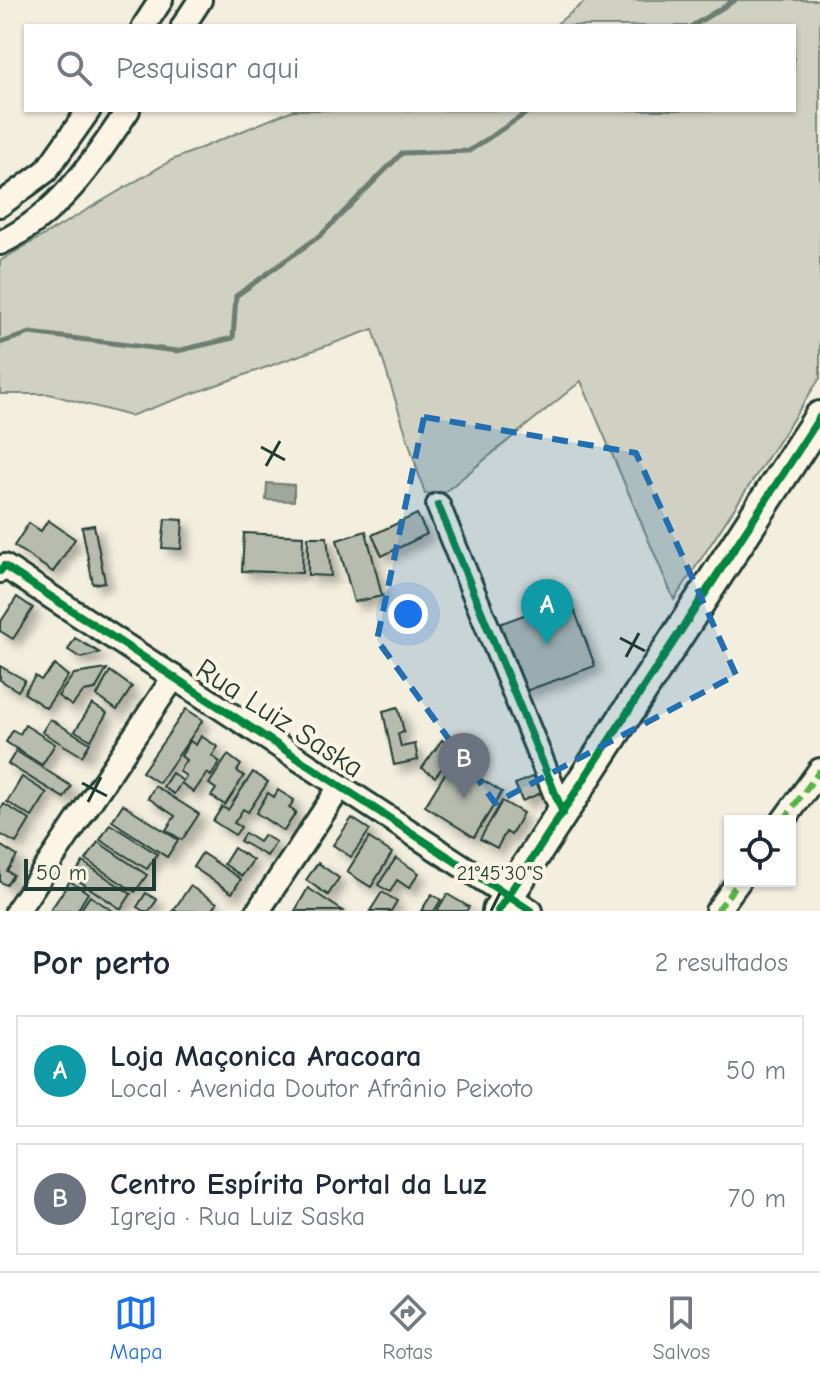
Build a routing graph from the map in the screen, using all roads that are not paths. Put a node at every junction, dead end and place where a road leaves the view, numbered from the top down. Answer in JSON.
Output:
{"nodes":[{"id":1,"x":161,"y":0,"type":"edge"},
{"id":2,"x":200,"y":0,"type":"edge"},
{"id":3,"x":145,"y":24,"type":"edge"},
{"id":4,"x":184,"y":24,"type":"edge"},
{"id":5,"x":88,"y":112,"type":"edge"},
{"id":6,"x":127,"y":112,"type":"edge"},
{"id":7,"x":0,"y":205,"type":"edge"},
{"id":8,"x":0,"y":243,"type":"edge"},
{"id":9,"x":820,"y":417,"type":"edge"},
{"id":10,"x":438,"y":505,"type":"dead end"},
{"id":11,"x":2,"y":569,"type":"edge"},
{"id":12,"x":174,"y":677,"type":"junction"},
{"id":13,"x":820,"y":770,"type":"edge"},
{"id":14,"x":340,"y":787,"type":"junction"},
{"id":15,"x":563,"y":813,"type":"junction"},
{"id":16,"x":787,"y":815,"type":"edge"},
{"id":17,"x":735,"y":887,"type":"edge"},
{"id":18,"x":512,"y":906,"type":"edge"},
{"id":19,"x":17,"y":911,"type":"edge"},
{"id":20,"x":258,"y":911,"type":"edge"},
{"id":21,"x":717,"y":911,"type":"edge"}],
"edges":[{"from":1,"to":3,"type":"street"},
{"from":2,"to":4,"type":"street"},
{"from":5,"to":7,"type":"street"},
{"from":6,"to":8,"type":"street"},
{"from":9,"to":15,"type":"street"},
{"from":10,"to":15,"type":"street"},
{"from":11,"to":12,"type":"street","name":"Rua Luiz Saska"},
{"from":12,"to":14,"type":"street","name":"Rua Luiz Saska"},
{"from":12,"to":19,"type":"street"},
{"from":13,"to":16,"type":"street"},
{"from":14,"to":18,"type":"street","name":"Rua Luiz Saska"},
{"from":14,"to":20,"type":"street"},
{"from":15,"to":18,"type":"street"},
{"from":17,"to":21,"type":"street"}]}
